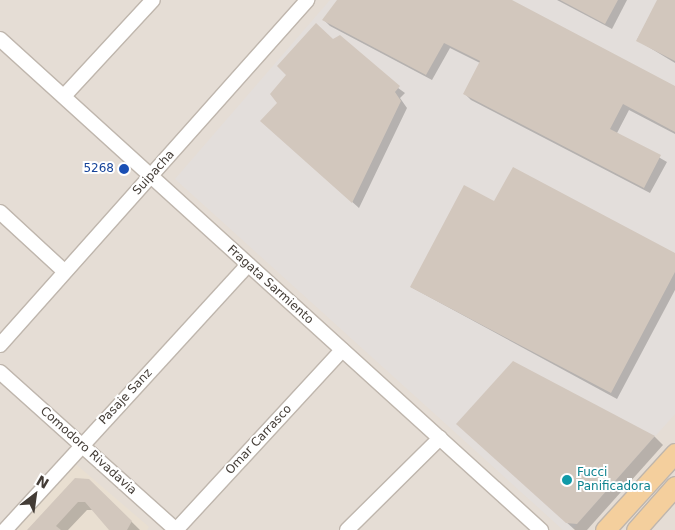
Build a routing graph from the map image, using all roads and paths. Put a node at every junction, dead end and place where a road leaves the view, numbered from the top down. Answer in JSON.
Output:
{"nodes":[{"id":1,"x":153,"y":0,"type":"edge"},
{"id":2,"x":307,"y":0,"type":"edge"},
{"id":3,"x":0,"y":39,"type":"edge"},
{"id":4,"x":64,"y":95,"type":"junction"},
{"id":5,"x":153,"y":174,"type":"junction"},
{"id":6,"x":0,"y":212,"type":"edge"},
{"id":7,"x":248,"y":265,"type":"junction"},
{"id":8,"x":65,"y":272,"type":"junction"},
{"id":9,"x":0,"y":345,"type":"edge"},
{"id":10,"x":342,"y":350,"type":"junction"},
{"id":11,"x":0,"y":372,"type":"edge"},
{"id":12,"x":440,"y":438,"type":"junction"},
{"id":13,"x":82,"y":444,"type":"junction"},
{"id":14,"x":675,"y":453,"type":"edge"},
{"id":15,"x":675,"y":486,"type":"edge"},
{"id":16,"x":5,"y":530,"type":"edge"},
{"id":17,"x":176,"y":530,"type":"edge"},
{"id":18,"x":348,"y":530,"type":"edge"},
{"id":19,"x":541,"y":530,"type":"edge"},
{"id":20,"x":605,"y":530,"type":"edge"},
{"id":21,"x":636,"y":530,"type":"edge"}],
"edges":[{"from":1,"to":4,"type":"street"},
{"from":2,"to":5,"type":"street","name":"Suipacha"},
{"from":3,"to":4,"type":"street","name":"Fragata Sarmiento"},
{"from":4,"to":5,"type":"street","name":"Fragata Sarmiento"},
{"from":5,"to":7,"type":"street","name":"Fragata Sarmiento"},
{"from":5,"to":8,"type":"street","name":"Suipacha"},
{"from":6,"to":8,"type":"street"},
{"from":7,"to":10,"type":"street","name":"Fragata Sarmiento"},
{"from":7,"to":13,"type":"street","name":"Pasaje Sanz"},
{"from":8,"to":9,"type":"street","name":"Suipacha"},
{"from":10,"to":12,"type":"street","name":"Fragata Sarmiento"},
{"from":10,"to":17,"type":"street","name":"Omar Carrasco"},
{"from":11,"to":13,"type":"street","name":"Comodoro Rivadavia"},
{"from":12,"to":18,"type":"street"},
{"from":12,"to":19,"type":"street","name":"Fragata Sarmiento"},
{"from":13,"to":16,"type":"street","name":"Pasaje Sanz"},
{"from":13,"to":17,"type":"street","name":"Comodoro Rivadavia"},
{"from":14,"to":20,"type":"main road"},
{"from":15,"to":21,"type":"main road"}]}
